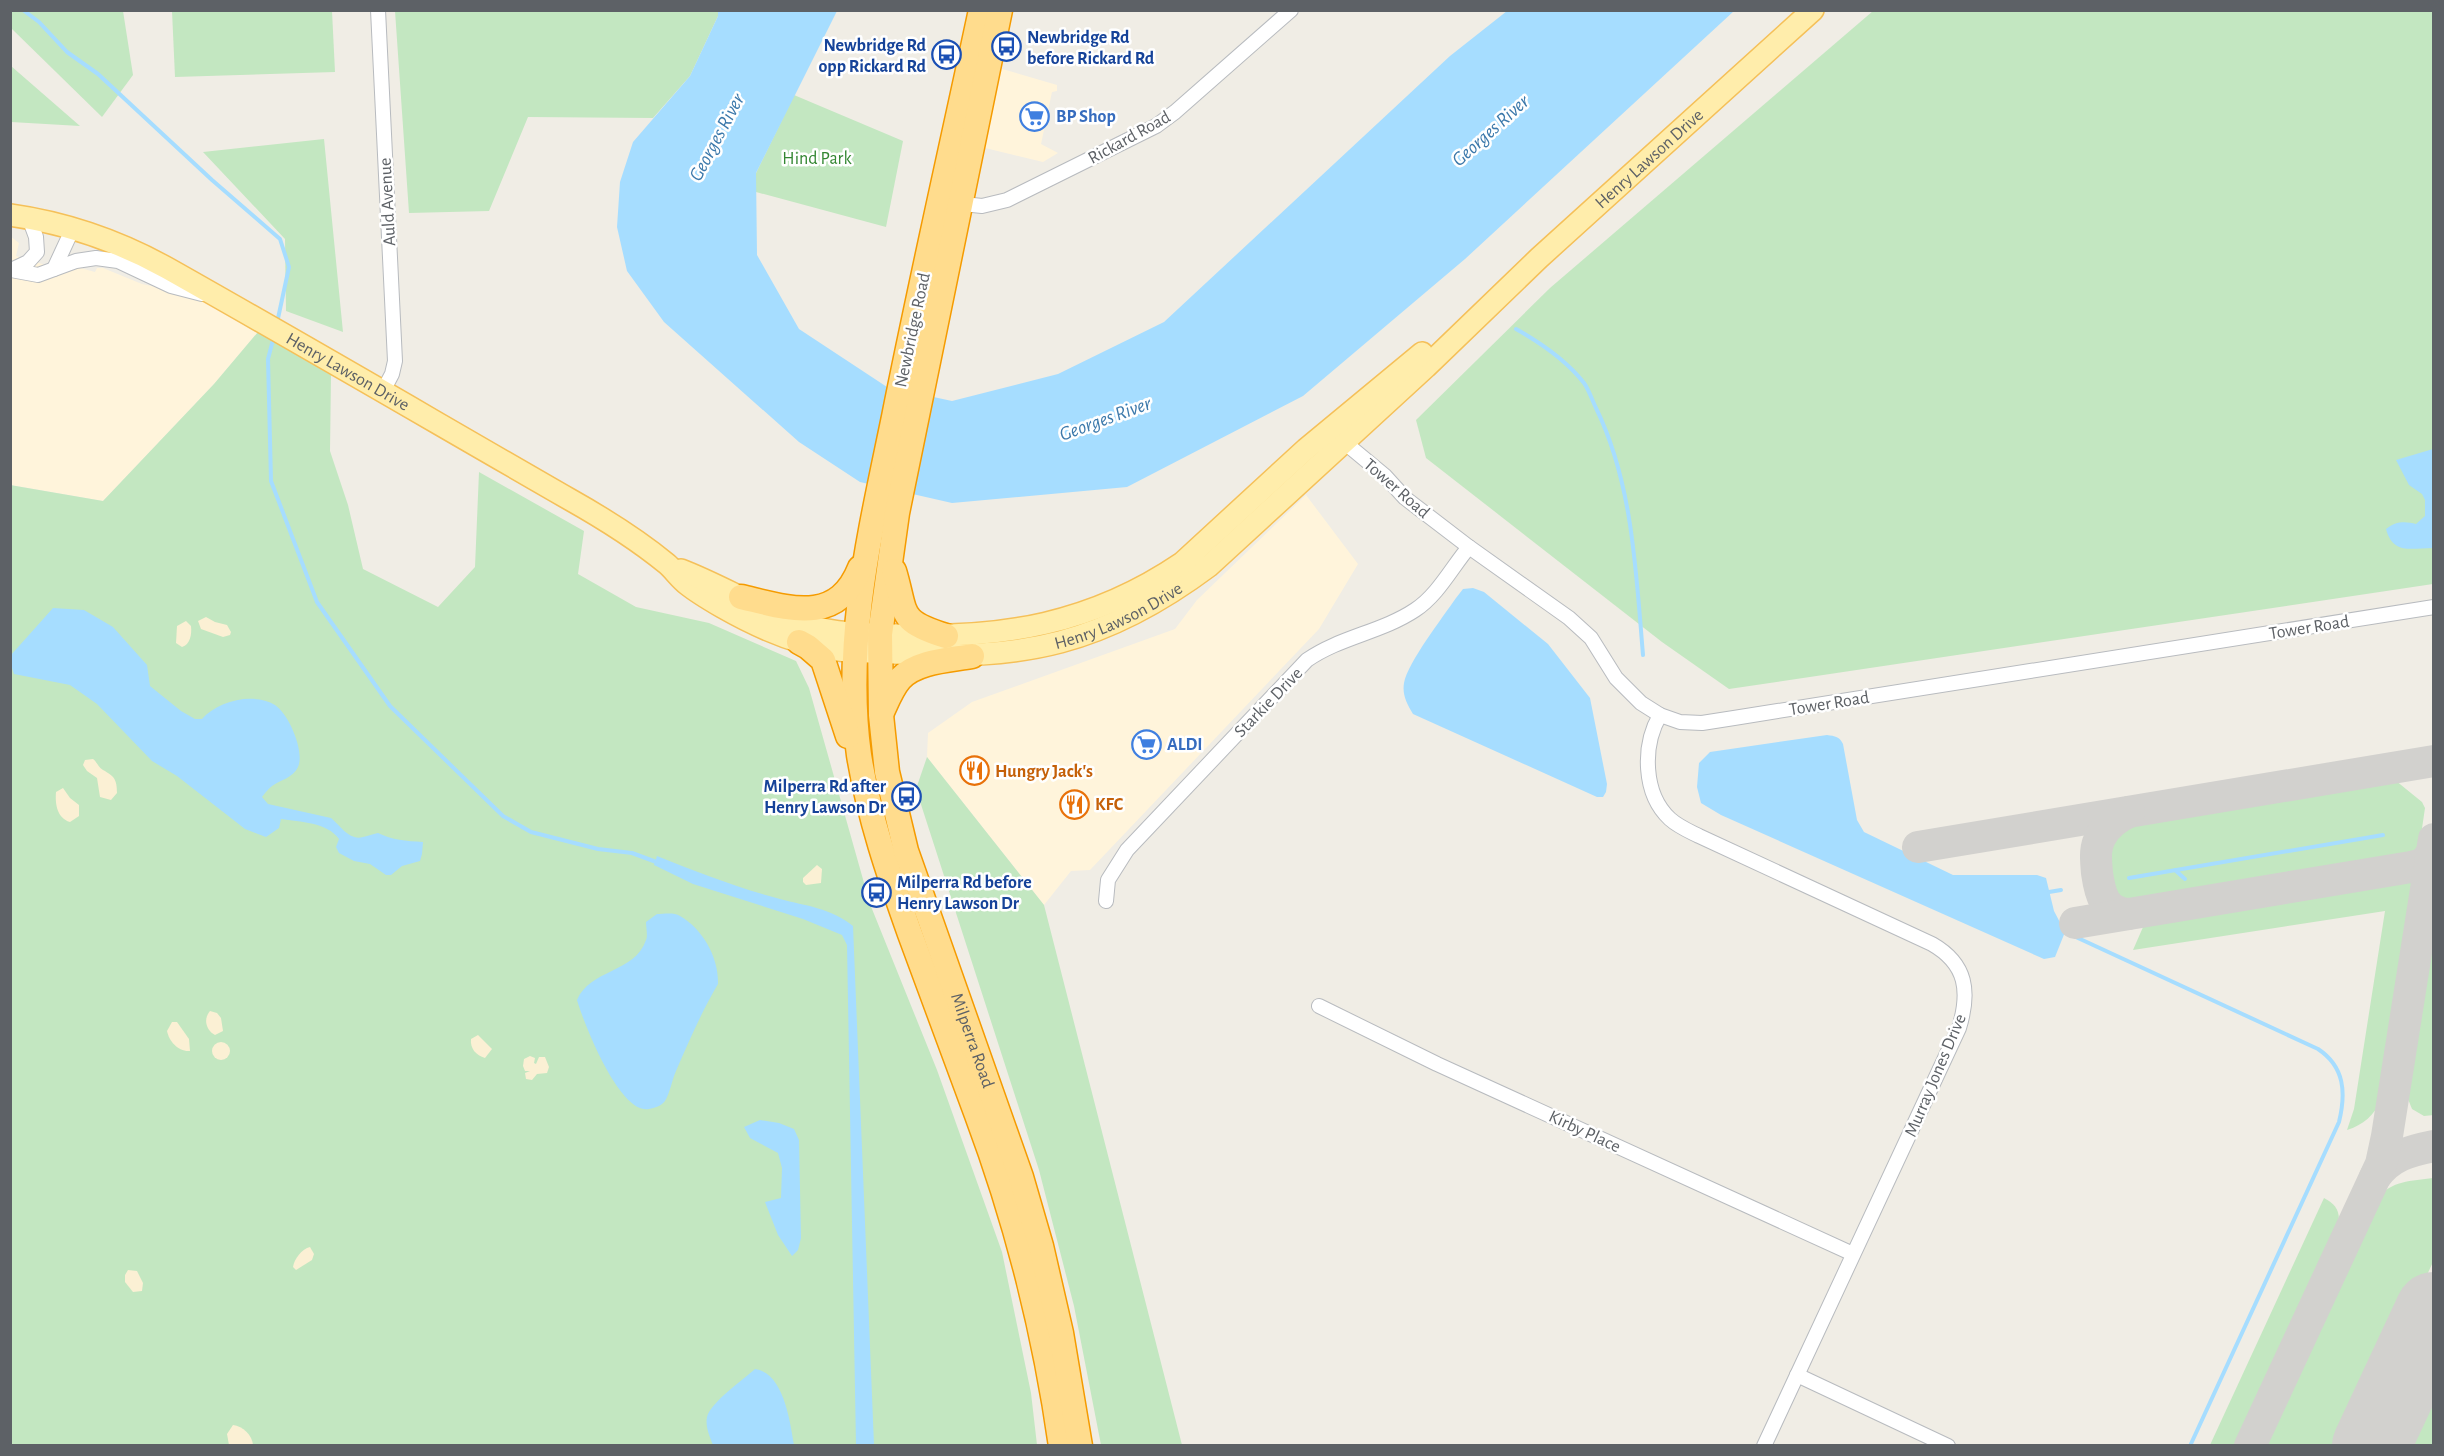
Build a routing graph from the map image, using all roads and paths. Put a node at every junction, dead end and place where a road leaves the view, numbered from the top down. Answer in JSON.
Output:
{"nodes":[{"id":1,"x":378,"y":10,"type":"edge"},
{"id":2,"x":981,"y":10,"type":"edge"},
{"id":3,"x":1000,"y":10,"type":"edge"},
{"id":4,"x":1291,"y":10,"type":"edge"},
{"id":5,"x":1813,"y":10,"type":"edge"},
{"id":6,"x":950,"y":203,"type":"junction"},
{"id":7,"x":20,"y":216,"type":"edge"},
{"id":8,"x":72,"y":228,"type":"junction"},
{"id":9,"x":54,"y":269,"type":"junction"},
{"id":10,"x":10,"y":270,"type":"edge"},
{"id":11,"x":224,"y":300,"type":"junction"},
{"id":12,"x":383,"y":391,"type":"junction"},
{"id":13,"x":1336,"y":436,"type":"junction"},
{"id":14,"x":886,"y":511,"type":"junction"},
{"id":15,"x":1469,"y":547,"type":"junction"},
{"id":16,"x":868,"y":548,"type":"junction"},
{"id":17,"x":890,"y":558,"type":"junction"},
{"id":18,"x":668,"y":565,"type":"junction"},
{"id":19,"x":741,"y":597,"type":"junction"},
{"id":20,"x":2433,"y":607,"type":"edge"},
{"id":21,"x":946,"y":636,"type":"junction"},
{"id":22,"x":799,"y":642,"type":"junction"},
{"id":23,"x":855,"y":642,"type":"junction"},
{"id":24,"x":879,"y":643,"type":"junction"},
{"id":25,"x":972,"y":656,"type":"junction"},
{"id":26,"x":881,"y":715,"type":"junction"},
{"id":27,"x":1660,"y":715,"type":"junction"},
{"id":28,"x":870,"y":807,"type":"junction"},
{"id":29,"x":1106,"y":901,"type":"dead end"},
{"id":30,"x":1319,"y":1006,"type":"dead end"},
{"id":31,"x":1853,"y":1254,"type":"junction"},
{"id":32,"x":1797,"y":1374,"type":"junction"},
{"id":33,"x":1061,"y":1446,"type":"edge"},
{"id":34,"x":1080,"y":1446,"type":"edge"},
{"id":35,"x":1764,"y":1446,"type":"edge"},
{"id":36,"x":1948,"y":1446,"type":"edge"}],
"edges":[{"from":1,"to":12,"type":"street","name":"Auld Avenue"},
{"from":2,"to":6,"type":"highway","name":"Newbridge Road"},
{"from":3,"to":6,"type":"highway","name":"Newbridge Road"},
{"from":4,"to":6,"type":"street","name":"Rickard Road"},
{"from":5,"to":13,"type":"main road","name":"Henry Lawson Drive"},
{"from":6,"to":14,"type":"highway","name":"Newbridge Road"},
{"from":7,"to":8,"type":"main road","name":"Henry Lawson Drive"},
{"from":7,"to":10,"type":"street"},
{"from":8,"to":9,"type":"street"},
{"from":8,"to":11,"type":"main road","name":"Henry Lawson Drive"},
{"from":9,"to":10,"type":"street"},
{"from":9,"to":11,"type":"street"},
{"from":11,"to":12,"type":"main road","name":"Henry Lawson Drive"},
{"from":12,"to":18,"type":"main road","name":"Henry Lawson Drive"},
{"from":13,"to":15,"type":"street","name":"Tower Road"},
{"from":13,"to":21,"type":"main road","name":"Henry Lawson Drive"},
{"from":13,"to":25,"type":"main road","name":"Henry Lawson Drive"},
{"from":14,"to":16,"type":"highway","name":"Newbridge Road"},
{"from":14,"to":17,"type":"highway","name":"Newbridge Road"},
{"from":15,"to":27,"type":"street","name":"Tower Road"},
{"from":15,"to":29,"type":"street","name":"Starkie Drive"},
{"from":16,"to":19,"type":"highway"},
{"from":16,"to":23,"type":"highway","name":"Newbridge Road"},
{"from":17,"to":21,"type":"highway"},
{"from":17,"to":24,"type":"highway","name":"Newbridge Road"},
{"from":18,"to":19,"type":"main road","name":"Henry Lawson Drive"},
{"from":18,"to":22,"type":"main road","name":"Henry Lawson Drive"},
{"from":19,"to":23,"type":"main road","name":"Henry Lawson Drive"},
{"from":20,"to":27,"type":"street","name":"Tower Road"},
{"from":21,"to":24,"type":"main road","name":"Henry Lawson Drive"},
{"from":22,"to":23,"type":"main road","name":"Henry Lawson Drive"},
{"from":22,"to":28,"type":"highway"},
{"from":23,"to":24,"type":"main road","name":"Henry Lawson Drive"},
{"from":23,"to":28,"type":"highway","name":"Milperra Road"},
{"from":24,"to":25,"type":"main road","name":"Henry Lawson Drive"},
{"from":24,"to":26,"type":"highway","name":"Milperra Road"},
{"from":25,"to":26,"type":"highway"},
{"from":26,"to":34,"type":"highway","name":"Milperra Road"},
{"from":27,"to":31,"type":"street","name":"Murray Jones Drive"},
{"from":28,"to":33,"type":"highway","name":"Milperra Road"},
{"from":30,"to":31,"type":"street","name":"Kirby Place"},
{"from":31,"to":32,"type":"street","name":"Murray Jones Drive"},
{"from":32,"to":35,"type":"street","name":"Murray Jones Drive"},
{"from":32,"to":36,"type":"street"}]}
